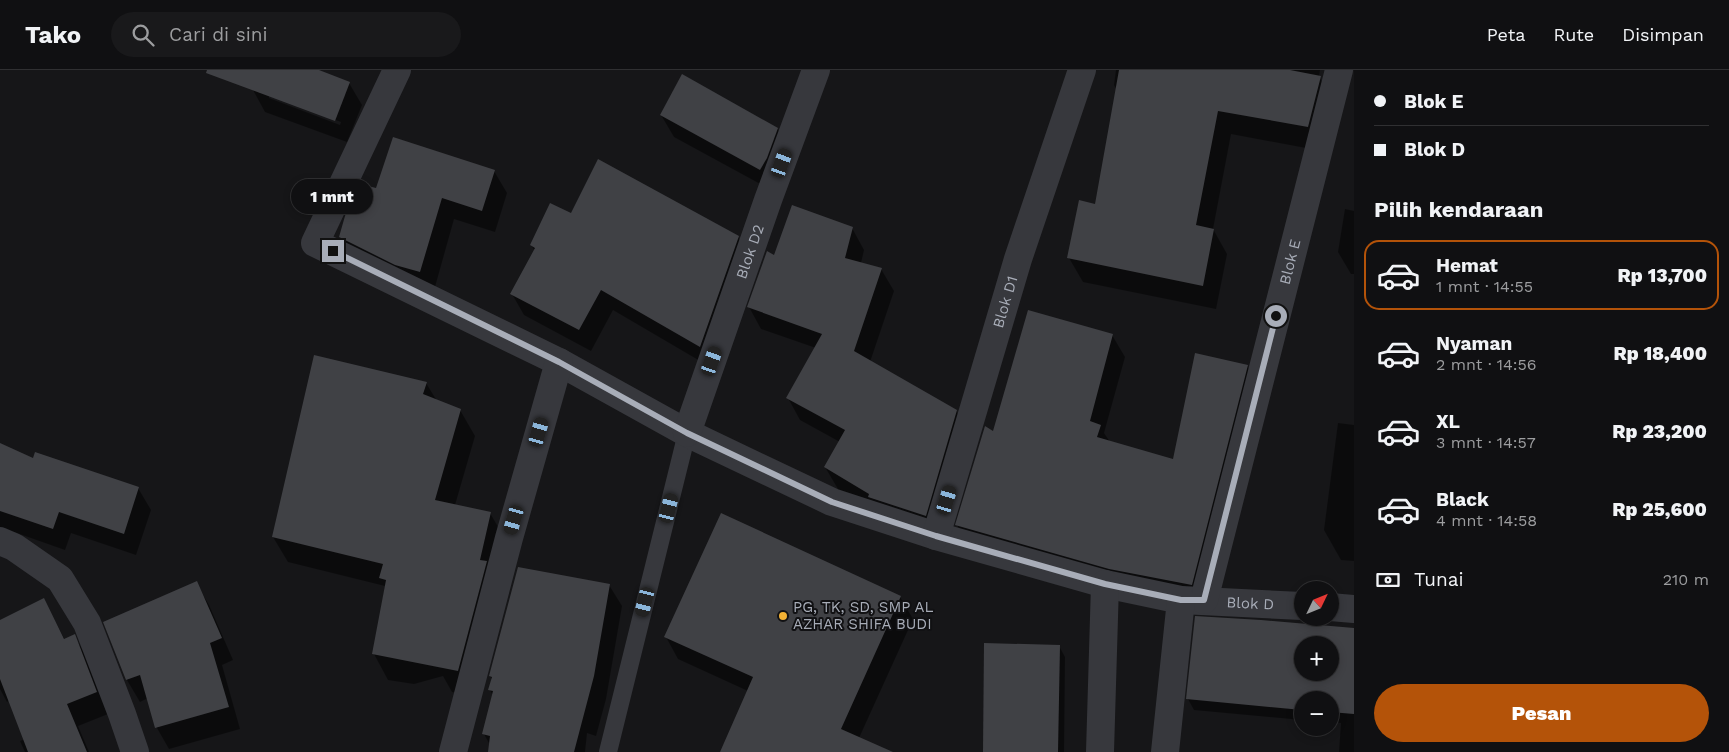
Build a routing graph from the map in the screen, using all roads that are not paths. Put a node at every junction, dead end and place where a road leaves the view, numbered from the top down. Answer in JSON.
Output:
{"nodes":[{"id":1,"x":397,"y":70,"type":"edge"},
{"id":2,"x":816,"y":70,"type":"edge"},
{"id":3,"x":1082,"y":70,"type":"edge"},
{"id":4,"x":1339,"y":70,"type":"edge"},
{"id":5,"x":559,"y":362,"type":"junction"},
{"id":6,"x":687,"y":433,"type":"junction"},
{"id":7,"x":936,"y":536,"type":"junction"},
{"id":8,"x":0,"y":541,"type":"edge"},
{"id":9,"x":1105,"y":584,"type":"junction"},
{"id":10,"x":1193,"y":600,"type":"junction"},
{"id":11,"x":1294,"y":606,"type":"edge"},
{"id":12,"x":1339,"y":608,"type":"edge"},
{"id":13,"x":1354,"y":609,"type":"edge"},
{"id":14,"x":135,"y":752,"type":"edge"},
{"id":15,"x":453,"y":752,"type":"edge"},
{"id":16,"x":608,"y":752,"type":"edge"},
{"id":17,"x":1100,"y":752,"type":"edge"},
{"id":18,"x":1165,"y":752,"type":"edge"}],
"edges":[{"from":1,"to":5,"type":"street","name":"Blok D"},
{"from":2,"to":6,"type":"street","name":"Blok D2"},
{"from":3,"to":7,"type":"street","name":"Blok D1"},
{"from":4,"to":10,"type":"street","name":"Blok E"},
{"from":5,"to":6,"type":"street","name":"Blok D"},
{"from":5,"to":15,"type":"street"},
{"from":6,"to":7,"type":"street","name":"Blok D"},
{"from":6,"to":16,"type":"lane"},
{"from":7,"to":9,"type":"street","name":"Blok D"},
{"from":8,"to":14,"type":"street"},
{"from":9,"to":10,"type":"street","name":"Blok D"},
{"from":9,"to":17,"type":"street"},
{"from":10,"to":11,"type":"street","name":"Blok D"},
{"from":10,"to":18,"type":"street","name":"Blok E"},
{"from":12,"to":13,"type":"street"}]}
